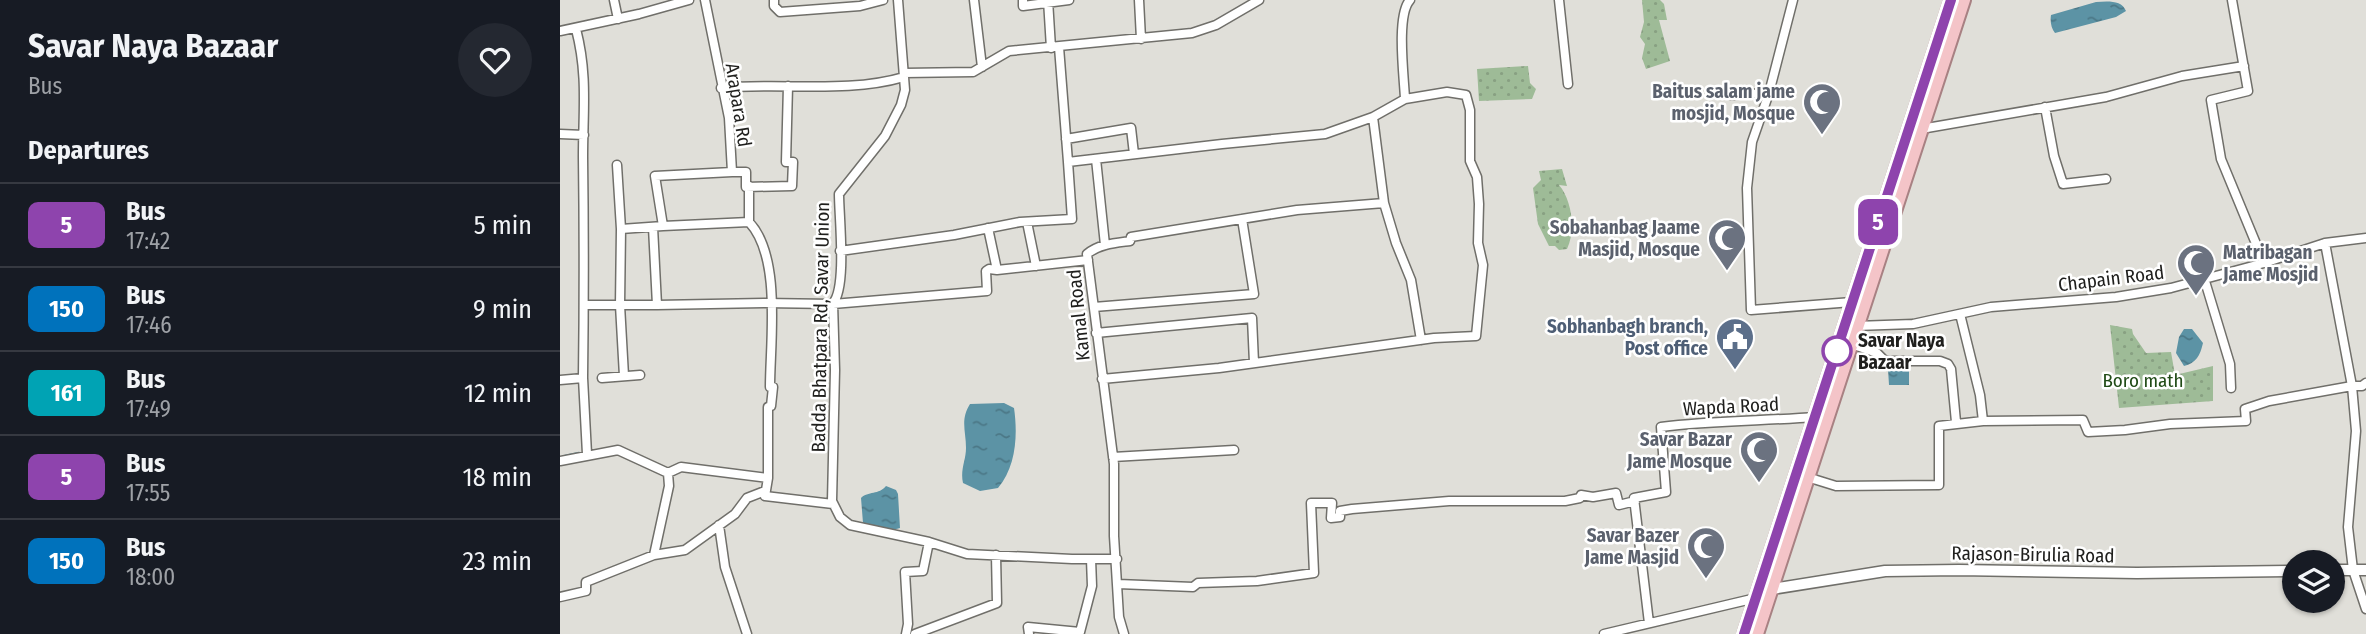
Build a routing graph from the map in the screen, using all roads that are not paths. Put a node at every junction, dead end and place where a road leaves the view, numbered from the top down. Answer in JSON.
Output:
{"nodes":[{"id":1,"x":614,"y":0,"type":"edge"},
{"id":2,"x":705,"y":0,"type":"edge"},
{"id":3,"x":774,"y":0,"type":"edge"},
{"id":4,"x":883,"y":0,"type":"edge"},
{"id":5,"x":898,"y":0,"type":"edge"},
{"id":6,"x":974,"y":0,"type":"edge"},
{"id":7,"x":1023,"y":0,"type":"edge"},
{"id":8,"x":1069,"y":0,"type":"edge"},
{"id":9,"x":1139,"y":0,"type":"edge"},
{"id":10,"x":1259,"y":0,"type":"edge"},
{"id":11,"x":1410,"y":0,"type":"edge"},
{"id":12,"x":1559,"y":0,"type":"edge"},
{"id":13,"x":1793,"y":0,"type":"edge"},
{"id":14,"x":1951,"y":0,"type":"edge"},
{"id":15,"x":1964,"y":0,"type":"edge"},
{"id":16,"x":2232,"y":0,"type":"edge"},
{"id":17,"x":684,"y":1,"type":"edge"},
{"id":18,"x":1048,"y":1,"type":"edge"},
{"id":19,"x":618,"y":19,"type":"junction"},
{"id":20,"x":576,"y":29,"type":"junction"},
{"id":21,"x":560,"y":31,"type":"edge"},
{"id":22,"x":1141,"y":39,"type":"junction"},
{"id":23,"x":1055,"y":47,"type":"junction"},
{"id":24,"x":2244,"y":66,"type":"junction"},
{"id":25,"x":982,"y":67,"type":"junction"},
{"id":26,"x":904,"y":75,"type":"junction"},
{"id":27,"x":1568,"y":84,"type":"dead end"},
{"id":28,"x":788,"y":86,"type":"junction"},
{"id":29,"x":721,"y":88,"type":"junction"},
{"id":30,"x":1769,"y":93,"type":"junction"},
{"id":31,"x":1731,"y":95,"type":"dead end"},
{"id":32,"x":1405,"y":99,"type":"junction"},
{"id":33,"x":2045,"y":107,"type":"junction"},
{"id":34,"x":1373,"y":117,"type":"junction"},
{"id":35,"x":1921,"y":129,"type":"junction"},
{"id":36,"x":560,"y":134,"type":"edge"},
{"id":37,"x":584,"y":135,"type":"junction"},
{"id":38,"x":1066,"y":139,"type":"junction"},
{"id":39,"x":1134,"y":154,"type":"junction"},
{"id":40,"x":1096,"y":159,"type":"junction"},
{"id":41,"x":1069,"y":162,"type":"junction"},
{"id":42,"x":617,"y":165,"type":"dead end"},
{"id":43,"x":732,"y":172,"type":"junction"},
{"id":44,"x":2106,"y":179,"type":"dead end"},
{"id":45,"x":748,"y":187,"type":"junction"},
{"id":46,"x":1384,"y":203,"type":"junction"},
{"id":47,"x":1242,"y":219,"type":"junction"},
{"id":48,"x":749,"y":222,"type":"junction"},
{"id":49,"x":1027,"y":222,"type":"junction"},
{"id":50,"x":658,"y":226,"type":"junction"},
{"id":51,"x":988,"y":228,"type":"junction"},
{"id":52,"x":621,"y":229,"type":"junction"},
{"id":53,"x":2366,"y":238,"type":"edge"},
{"id":54,"x":2325,"y":243,"type":"junction"},
{"id":55,"x":1105,"y":245,"type":"junction"},
{"id":56,"x":840,"y":251,"type":"junction"},
{"id":57,"x":1088,"y":260,"type":"junction"},
{"id":58,"x":2264,"y":263,"type":"junction"},
{"id":59,"x":1036,"y":266,"type":"junction"},
{"id":60,"x":997,"y":271,"type":"junction"},
{"id":61,"x":2204,"y":278,"type":"junction"},
{"id":62,"x":1852,"y":302,"type":"junction"},
{"id":63,"x":771,"y":303,"type":"junction"},
{"id":64,"x":833,"y":304,"type":"junction"},
{"id":65,"x":584,"y":305,"type":"junction"},
{"id":66,"x":620,"y":305,"type":"junction"},
{"id":67,"x":657,"y":305,"type":"junction"},
{"id":68,"x":1094,"y":307,"type":"junction"},
{"id":69,"x":1960,"y":314,"type":"junction"},
{"id":70,"x":1856,"y":326,"type":"junction"},
{"id":71,"x":1097,"y":333,"type":"junction"},
{"id":72,"x":1421,"y":340,"type":"junction"},
{"id":73,"x":1851,"y":344,"type":"junction"},
{"id":74,"x":1254,"y":363,"type":"junction"},
{"id":75,"x":640,"y":375,"type":"dead end"},
{"id":76,"x":624,"y":376,"type":"junction"},
{"id":77,"x":583,"y":378,"type":"junction"},
{"id":78,"x":602,"y":378,"type":"dead end"},
{"id":79,"x":1102,"y":379,"type":"junction"},
{"id":80,"x":560,"y":380,"type":"edge"},
{"id":81,"x":2366,"y":383,"type":"edge"},
{"id":82,"x":2352,"y":386,"type":"junction"},
{"id":83,"x":2231,"y":388,"type":"dead end"},
{"id":84,"x":1816,"y":417,"type":"junction"},
{"id":85,"x":1983,"y":421,"type":"junction"},
{"id":86,"x":1956,"y":422,"type":"junction"},
{"id":87,"x":1234,"y":450,"type":"dead end"},
{"id":88,"x":587,"y":454,"type":"junction"},
{"id":89,"x":1113,"y":457,"type":"junction"},
{"id":90,"x":560,"y":461,"type":"edge"},
{"id":91,"x":668,"y":473,"type":"junction"},
{"id":92,"x":1807,"y":477,"type":"junction"},
{"id":93,"x":768,"y":478,"type":"junction"},
{"id":94,"x":765,"y":491,"type":"junction"},
{"id":95,"x":1635,"y":501,"type":"junction"},
{"id":96,"x":833,"y":504,"type":"junction"},
{"id":97,"x":719,"y":525,"type":"junction"},
{"id":98,"x":929,"y":542,"type":"junction"},
{"id":99,"x":654,"y":555,"type":"junction"},
{"id":100,"x":996,"y":555,"type":"junction"},
{"id":101,"x":1091,"y":559,"type":"junction"},
{"id":102,"x":1116,"y":559,"type":"junction"},
{"id":103,"x":2345,"y":570,"type":"edge"},
{"id":104,"x":2353,"y":570,"type":"junction"},
{"id":105,"x":2366,"y":570,"type":"edge"},
{"id":106,"x":2282,"y":571,"type":"edge"},
{"id":107,"x":1118,"y":584,"type":"junction"},
{"id":108,"x":1772,"y":589,"type":"junction"},
{"id":109,"x":560,"y":597,"type":"edge"},
{"id":110,"x":1756,"y":598,"type":"junction"},
{"id":111,"x":2366,"y":609,"type":"edge"},
{"id":112,"x":1649,"y":624,"type":"junction"},
{"id":113,"x":747,"y":634,"type":"edge"},
{"id":114,"x":906,"y":634,"type":"edge"},
{"id":115,"x":915,"y":634,"type":"edge"},
{"id":116,"x":1029,"y":634,"type":"edge"},
{"id":117,"x":1124,"y":634,"type":"edge"},
{"id":118,"x":1604,"y":634,"type":"edge"},
{"id":119,"x":1744,"y":634,"type":"edge"},
{"id":120,"x":1757,"y":634,"type":"edge"}],
"edges":[{"from":1,"to":19,"type":"street"},
{"from":2,"to":29,"type":"street","name":"Arapara Rd"},
{"from":3,"to":4,"type":"street"},
{"from":5,"to":26,"type":"street","name":"Badda Bhatpara Rd, Savar Union"},
{"from":6,"to":25,"type":"street"},
{"from":7,"to":18,"type":"street"},
{"from":8,"to":18,"type":"street"},
{"from":9,"to":22,"type":"street"},
{"from":10,"to":22,"type":"street"},
{"from":11,"to":32,"type":"street"},
{"from":12,"to":27,"type":"street"},
{"from":13,"to":30,"type":"street"},
{"from":14,"to":62,"type":"highway"},
{"from":15,"to":35,"type":"highway"},
{"from":16,"to":24,"type":"street"},
{"from":17,"to":19,"type":"street"},
{"from":18,"to":23,"type":"street"},
{"from":19,"to":20,"type":"street"},
{"from":20,"to":21,"type":"street"},
{"from":20,"to":37,"type":"street"},
{"from":22,"to":23,"type":"street"},
{"from":23,"to":25,"type":"street"},
{"from":23,"to":38,"type":"street"},
{"from":24,"to":33,"type":"street"},
{"from":24,"to":58,"type":"street"},
{"from":25,"to":26,"type":"street"},
{"from":26,"to":28,"type":"street"},
{"from":26,"to":56,"type":"street","name":"Badda Bhatpara Rd, Savar Union"},
{"from":28,"to":29,"type":"street"},
{"from":28,"to":45,"type":"street"},
{"from":29,"to":43,"type":"street","name":"Arapara Rd"},
{"from":30,"to":31,"type":"street"},
{"from":30,"to":62,"type":"street"},
{"from":32,"to":34,"type":"street"},
{"from":32,"to":72,"type":"street"},
{"from":33,"to":35,"type":"street"},
{"from":33,"to":44,"type":"street"},
{"from":34,"to":39,"type":"street"},
{"from":34,"to":46,"type":"street"},
{"from":35,"to":70,"type":"highway"},
{"from":36,"to":37,"type":"street"},
{"from":37,"to":65,"type":"street"},
{"from":38,"to":39,"type":"street"},
{"from":38,"to":41,"type":"street"},
{"from":39,"to":40,"type":"street"},
{"from":40,"to":41,"type":"street"},
{"from":40,"to":55,"type":"street"},
{"from":41,"to":49,"type":"street"},
{"from":42,"to":52,"type":"street"},
{"from":43,"to":45,"type":"street"},
{"from":43,"to":50,"type":"street","name":"Arapara Rd"},
{"from":45,"to":48,"type":"street"},
{"from":46,"to":47,"type":"street","name":"Kamal Road"},
{"from":46,"to":72,"type":"street"},
{"from":47,"to":55,"type":"street","name":"Kamal Road"},
{"from":47,"to":68,"type":"street"},
{"from":48,"to":50,"type":"street"},
{"from":48,"to":63,"type":"street"},
{"from":49,"to":51,"type":"street"},
{"from":49,"to":59,"type":"street"},
{"from":50,"to":52,"type":"street"},
{"from":50,"to":67,"type":"street","name":"Arapara Rd"},
{"from":51,"to":56,"type":"street"},
{"from":51,"to":60,"type":"street"},
{"from":52,"to":66,"type":"street"},
{"from":53,"to":54,"type":"street","name":"Chapain Road"},
{"from":54,"to":58,"type":"street","name":"Chapain Road"},
{"from":54,"to":82,"type":"street"},
{"from":55,"to":57,"type":"street","name":"Kamal Road"},
{"from":56,"to":64,"type":"street","name":"Badda Bhatpara Rd, Savar Union"},
{"from":57,"to":59,"type":"street"},
{"from":57,"to":68,"type":"street","name":"Kamal Road"},
{"from":58,"to":61,"type":"street","name":"Chapain Road"},
{"from":59,"to":60,"type":"street"},
{"from":60,"to":64,"type":"street"},
{"from":61,"to":69,"type":"street","name":"Chapain Road"},
{"from":61,"to":83,"type":"street"},
{"from":62,"to":84,"type":"highway"},
{"from":63,"to":64,"type":"street"},
{"from":63,"to":67,"type":"street"},
{"from":63,"to":93,"type":"street"},
{"from":64,"to":96,"type":"street","name":"Badda Bhatpara Rd, Savar Union"},
{"from":65,"to":66,"type":"street"},
{"from":65,"to":77,"type":"street"},
{"from":66,"to":67,"type":"street"},
{"from":66,"to":76,"type":"street"},
{"from":68,"to":71,"type":"street","name":"Kamal Road"},
{"from":69,"to":70,"type":"street","name":"Chapain Road"},
{"from":69,"to":85,"type":"street"},
{"from":70,"to":73,"type":"highway"},
{"from":71,"to":74,"type":"street"},
{"from":71,"to":79,"type":"street","name":"Kamal Road"},
{"from":72,"to":74,"type":"street"},
{"from":73,"to":86,"type":"street"},
{"from":73,"to":92,"type":"highway"},
{"from":74,"to":79,"type":"street"},
{"from":75,"to":76,"type":"street"},
{"from":76,"to":78,"type":"street"},
{"from":77,"to":80,"type":"street"},
{"from":77,"to":88,"type":"street"},
{"from":79,"to":89,"type":"street","name":"Kamal Road"},
{"from":81,"to":82,"type":"street"},
{"from":82,"to":85,"type":"street"},
{"from":82,"to":104,"type":"street"},
{"from":84,"to":95,"type":"street","name":"Wapda Road"},
{"from":84,"to":110,"type":"highway"},
{"from":85,"to":86,"type":"street"},
{"from":86,"to":92,"type":"street"},
{"from":87,"to":89,"type":"street"},
{"from":88,"to":90,"type":"street"},
{"from":88,"to":91,"type":"street"},
{"from":89,"to":102,"type":"street","name":"Kamal Road"},
{"from":91,"to":93,"type":"street"},
{"from":91,"to":99,"type":"street"},
{"from":92,"to":108,"type":"highway"},
{"from":93,"to":94,"type":"street"},
{"from":94,"to":96,"type":"street"},
{"from":94,"to":97,"type":"street"},
{"from":95,"to":107,"type":"street"},
{"from":95,"to":112,"type":"street"},
{"from":96,"to":98,"type":"street"},
{"from":97,"to":99,"type":"street"},
{"from":97,"to":113,"type":"street"},
{"from":98,"to":100,"type":"street"},
{"from":98,"to":114,"type":"street"},
{"from":99,"to":109,"type":"street"},
{"from":100,"to":101,"type":"street"},
{"from":100,"to":115,"type":"street"},
{"from":101,"to":102,"type":"street"},
{"from":101,"to":116,"type":"street"},
{"from":102,"to":107,"type":"street","name":"Kamal Road"},
{"from":103,"to":104,"type":"street"},
{"from":104,"to":105,"type":"street"},
{"from":104,"to":111,"type":"street"},
{"from":106,"to":108,"type":"street","name":"Rajason-Birulia Road"},
{"from":107,"to":117,"type":"street","name":"Kamal Road"},
{"from":108,"to":120,"type":"highway"},
{"from":110,"to":112,"type":"street"},
{"from":110,"to":119,"type":"highway"},
{"from":112,"to":118,"type":"street"}]}
